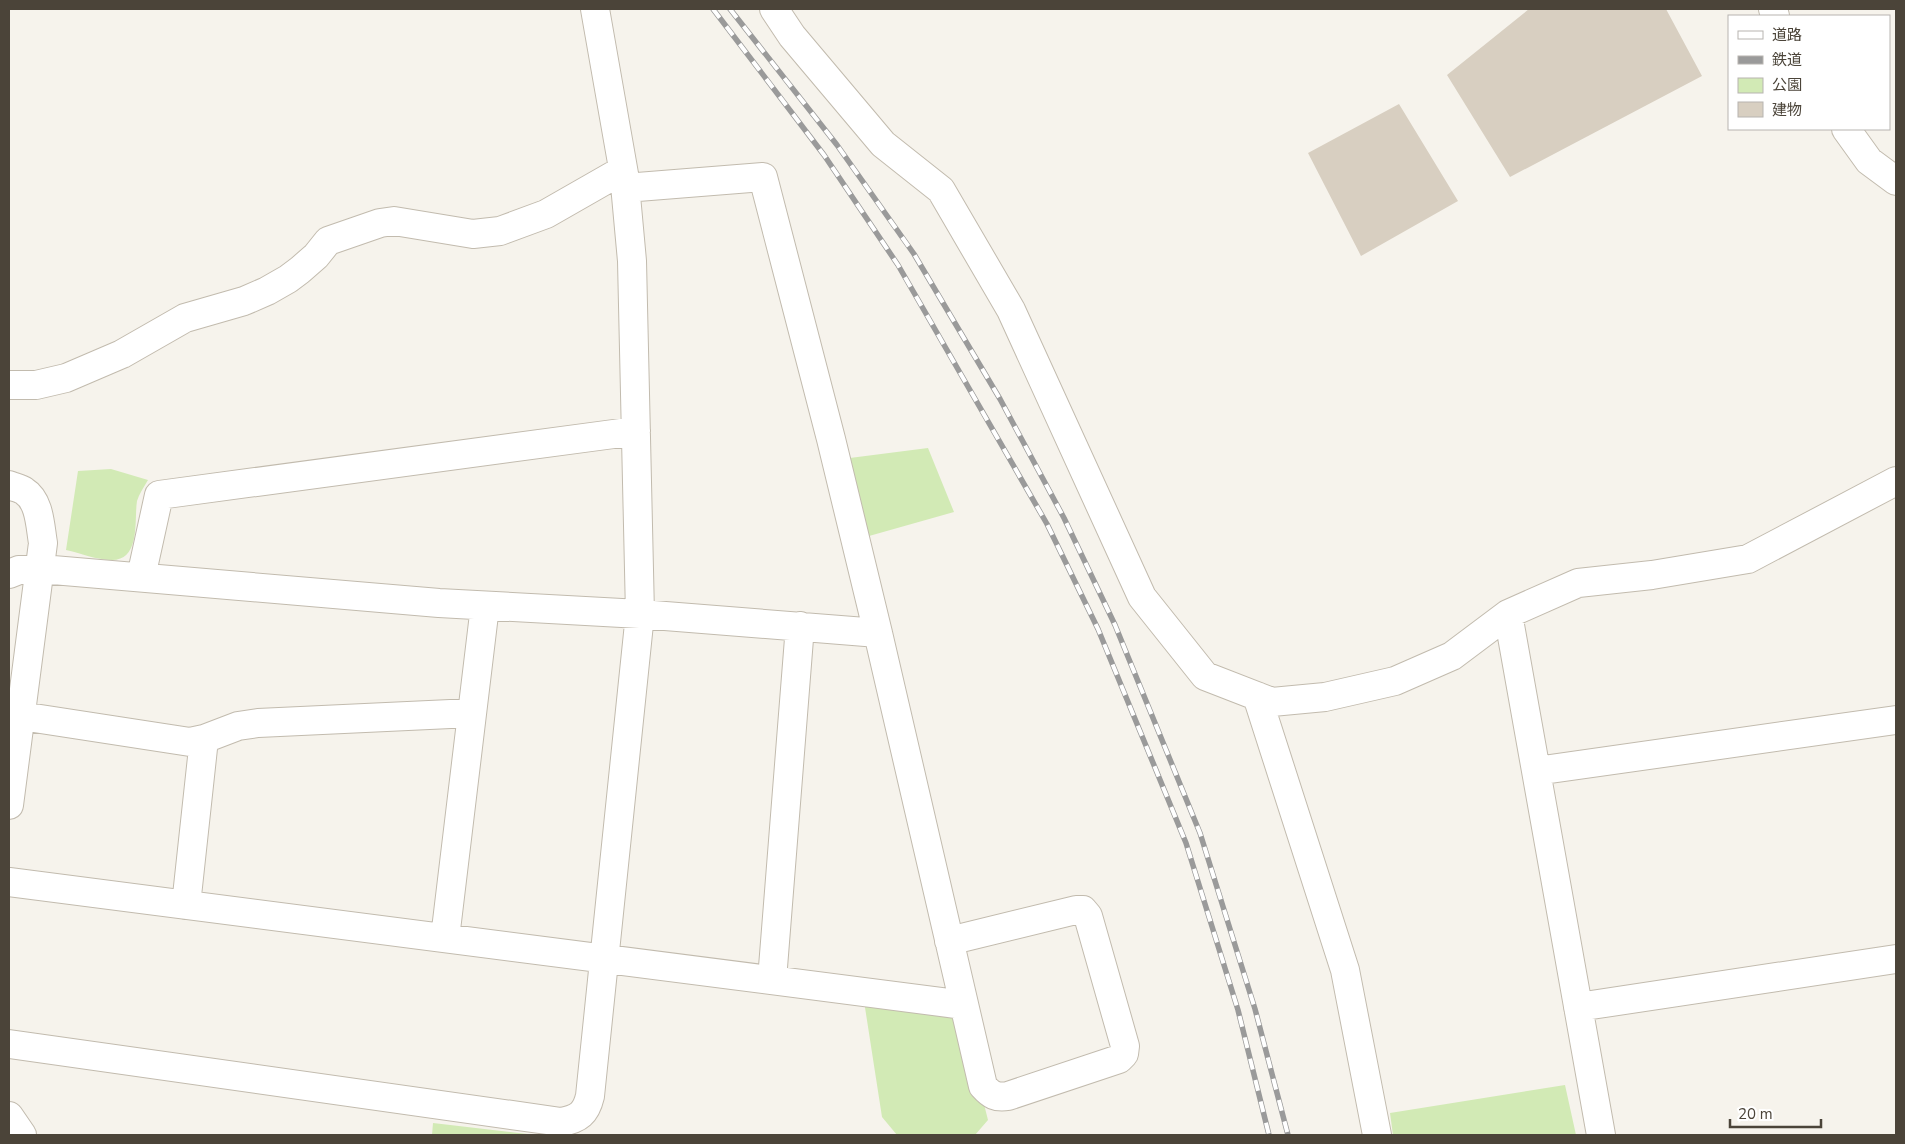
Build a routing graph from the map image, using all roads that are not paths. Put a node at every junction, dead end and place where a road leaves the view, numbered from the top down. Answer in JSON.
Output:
{"nodes":[{"id":1,"x":595,"y":9,"type":"edge"},
{"id":2,"x":774,"y":9,"type":"edge"},
{"id":3,"x":1847,"y":130,"type":"edge"},
{"id":4,"x":624,"y":179,"type":"junction"},
{"id":5,"x":1896,"y":181,"type":"edge"},
{"id":6,"x":9,"y":385,"type":"edge"},
{"id":7,"x":636,"y":430,"type":"junction"},
{"id":8,"x":1896,"y":481,"type":"edge"},
{"id":9,"x":9,"y":485,"type":"edge"},
{"id":10,"x":41,"y":569,"type":"junction"},
{"id":11,"x":9,"y":574,"type":"edge"},
{"id":12,"x":141,"y":577,"type":"junction"},
{"id":13,"x":485,"y":606,"type":"junction"},
{"id":14,"x":640,"y":614,"type":"junction"},
{"id":15,"x":1508,"y":614,"type":"junction"},
{"id":16,"x":800,"y":626,"type":"junction"},
{"id":17,"x":878,"y":633,"type":"junction"},
{"id":18,"x":1257,"y":696,"type":"junction"},
{"id":19,"x":472,"y":713,"type":"junction"},
{"id":20,"x":21,"y":716,"type":"junction"},
{"id":21,"x":1896,"y":720,"type":"edge"},
{"id":22,"x":204,"y":740,"type":"junction"},
{"id":23,"x":1536,"y":771,"type":"junction"},
{"id":24,"x":9,"y":805,"type":"edge"},
{"id":25,"x":9,"y":882,"type":"edge"},
{"id":26,"x":186,"y":905,"type":"junction"},
{"id":27,"x":445,"y":938,"type":"junction"},
{"id":28,"x":949,"y":941,"type":"junction"},
{"id":29,"x":605,"y":959,"type":"junction"},
{"id":30,"x":1896,"y":959,"type":"edge"},
{"id":31,"x":772,"y":980,"type":"junction"},
{"id":32,"x":964,"y":1005,"type":"junction"},
{"id":33,"x":1578,"y":1007,"type":"junction"},
{"id":34,"x":9,"y":1044,"type":"edge"},
{"id":35,"x":9,"y":1116,"type":"edge"},
{"id":36,"x":22,"y":1135,"type":"edge"},
{"id":37,"x":1377,"y":1135,"type":"edge"},
{"id":38,"x":1601,"y":1135,"type":"edge"}],
"edges":[{"from":1,"to":4,"type":"street"},
{"from":2,"to":18,"type":"street"},
{"from":3,"to":5,"type":"street"},
{"from":4,"to":6,"type":"street"},
{"from":4,"to":7,"type":"street"},
{"from":4,"to":17,"type":"street"},
{"from":7,"to":12,"type":"street"},
{"from":7,"to":14,"type":"street"},
{"from":8,"to":15,"type":"street"},
{"from":9,"to":10,"type":"street"},
{"from":10,"to":11,"type":"street"},
{"from":10,"to":12,"type":"street"},
{"from":10,"to":20,"type":"street"},
{"from":12,"to":13,"type":"street"},
{"from":13,"to":14,"type":"street"},
{"from":13,"to":19,"type":"street"},
{"from":14,"to":16,"type":"street"},
{"from":14,"to":29,"type":"street"},
{"from":15,"to":18,"type":"street"},
{"from":15,"to":23,"type":"street"},
{"from":16,"to":17,"type":"street"},
{"from":16,"to":31,"type":"street"},
{"from":17,"to":28,"type":"street"},
{"from":18,"to":37,"type":"street"},
{"from":19,"to":22,"type":"street"},
{"from":19,"to":27,"type":"street"},
{"from":20,"to":22,"type":"street"},
{"from":20,"to":24,"type":"street"},
{"from":21,"to":23,"type":"street"},
{"from":22,"to":26,"type":"street"},
{"from":23,"to":33,"type":"street"},
{"from":25,"to":26,"type":"street"},
{"from":26,"to":27,"type":"street"},
{"from":27,"to":29,"type":"street"},
{"from":28,"to":32,"type":"street"},
{"from":28,"to":32,"type":"street"},
{"from":29,"to":31,"type":"street"},
{"from":29,"to":34,"type":"street"},
{"from":30,"to":33,"type":"street"},
{"from":31,"to":32,"type":"street"},
{"from":33,"to":38,"type":"street"},
{"from":35,"to":36,"type":"street"}]}
